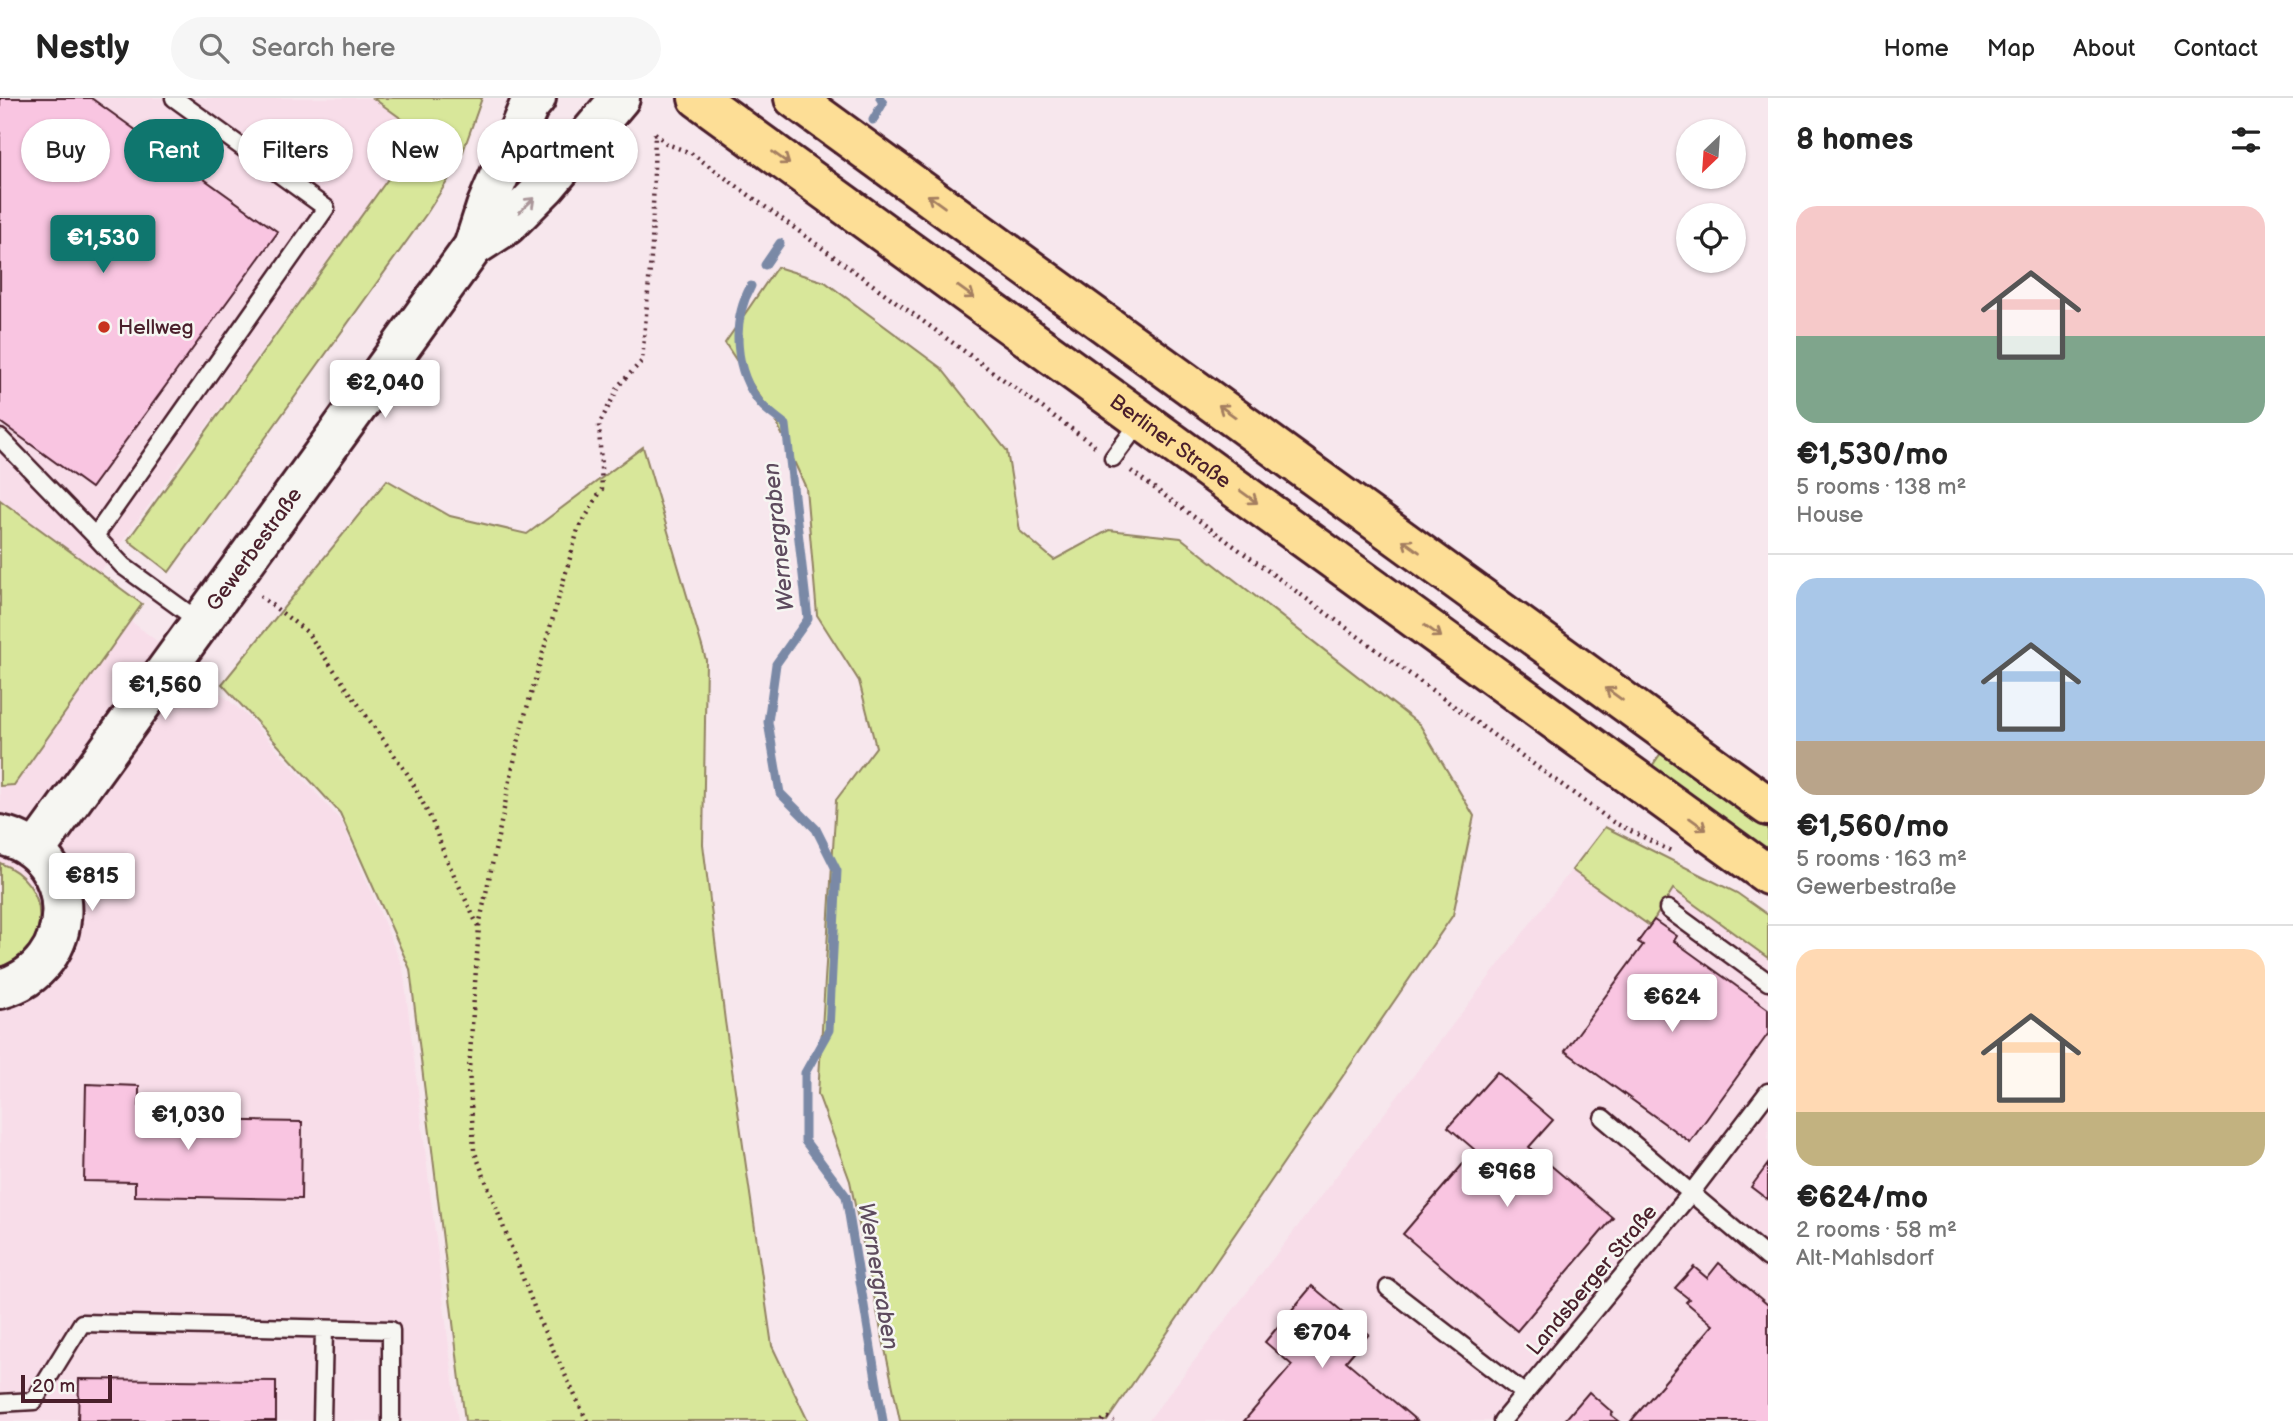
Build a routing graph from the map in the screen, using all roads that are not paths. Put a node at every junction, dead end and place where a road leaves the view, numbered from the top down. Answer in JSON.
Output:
{"nodes":[{"id":1,"x":174,"y":98,"type":"edge"},
{"id":2,"x":620,"y":98,"type":"edge"},
{"id":3,"x":698,"y":98,"type":"edge"},
{"id":4,"x":794,"y":98,"type":"edge"},
{"id":5,"x":531,"y":101,"type":"edge"},
{"id":6,"x":473,"y":247,"type":"junction"},
{"id":7,"x":1142,"y":419,"type":"junction"},
{"id":8,"x":0,"y":438,"type":"edge"},
{"id":9,"x":1113,"y":458,"type":"road end"},
{"id":10,"x":95,"y":536,"type":"junction"},
{"id":11,"x":200,"y":622,"type":"junction"},
{"id":12,"x":1768,"y":806,"type":"edge"},
{"id":13,"x":0,"y":835,"type":"edge"},
{"id":14,"x":35,"y":850,"type":"junction"},
{"id":15,"x":1768,"y":875,"type":"edge"},
{"id":16,"x":1668,"y":909,"type":"dead end"},
{"id":17,"x":1768,"y":982,"type":"edge"},
{"id":18,"x":0,"y":989,"type":"edge"},
{"id":19,"x":1768,"y":1092,"type":"edge"},
{"id":20,"x":1603,"y":1118,"type":"dead end"},
{"id":21,"x":1691,"y":1193,"type":"junction"},
{"id":22,"x":1768,"y":1258,"type":"edge"},
{"id":23,"x":1388,"y":1288,"type":"dead end"},
{"id":24,"x":324,"y":1329,"type":"junction"},
{"id":25,"x":1525,"y":1394,"type":"junction"},
{"id":26,"x":0,"y":1403,"type":"edge"},
{"id":27,"x":322,"y":1421,"type":"edge"},
{"id":28,"x":391,"y":1421,"type":"edge"},
{"id":29,"x":1502,"y":1421,"type":"edge"}],
"edges":[{"from":1,"to":10,"type":"lane"},
{"from":6,"to":2,"type":"street","name":"Gewerbestraße","one_way":true},
{"from":3,"to":7,"type":"main road","name":"Berliner Straße","one_way":true},
{"from":12,"to":4,"type":"main road","one_way":true},
{"from":5,"to":6,"type":"street","name":"Gewerbestraße"},
{"from":6,"to":11,"type":"street","name":"Gewerbestraße"},
{"from":7,"to":9,"type":"lane"},
{"from":7,"to":15,"type":"main road","name":"Berliner Straße","one_way":true},
{"from":8,"to":10,"type":"lane"},
{"from":10,"to":11,"type":"lane"},
{"from":11,"to":14,"type":"street","name":"Gewerbestraße"},
{"from":13,"to":14,"type":"street"},
{"from":14,"to":18,"type":"street"},
{"from":16,"to":17,"type":"lane"},
{"from":19,"to":21,"type":"lane","name":"Landsberger Straße"},
{"from":20,"to":21,"type":"lane"},
{"from":21,"to":22,"type":"lane"},
{"from":21,"to":25,"type":"lane","name":"Landsberger Straße"},
{"from":23,"to":25,"type":"lane"},
{"from":24,"to":26,"type":"lane"},
{"from":24,"to":27,"type":"lane"},
{"from":24,"to":28,"type":"lane"},
{"from":25,"to":29,"type":"lane","name":"Landsberger Straße"}]}
